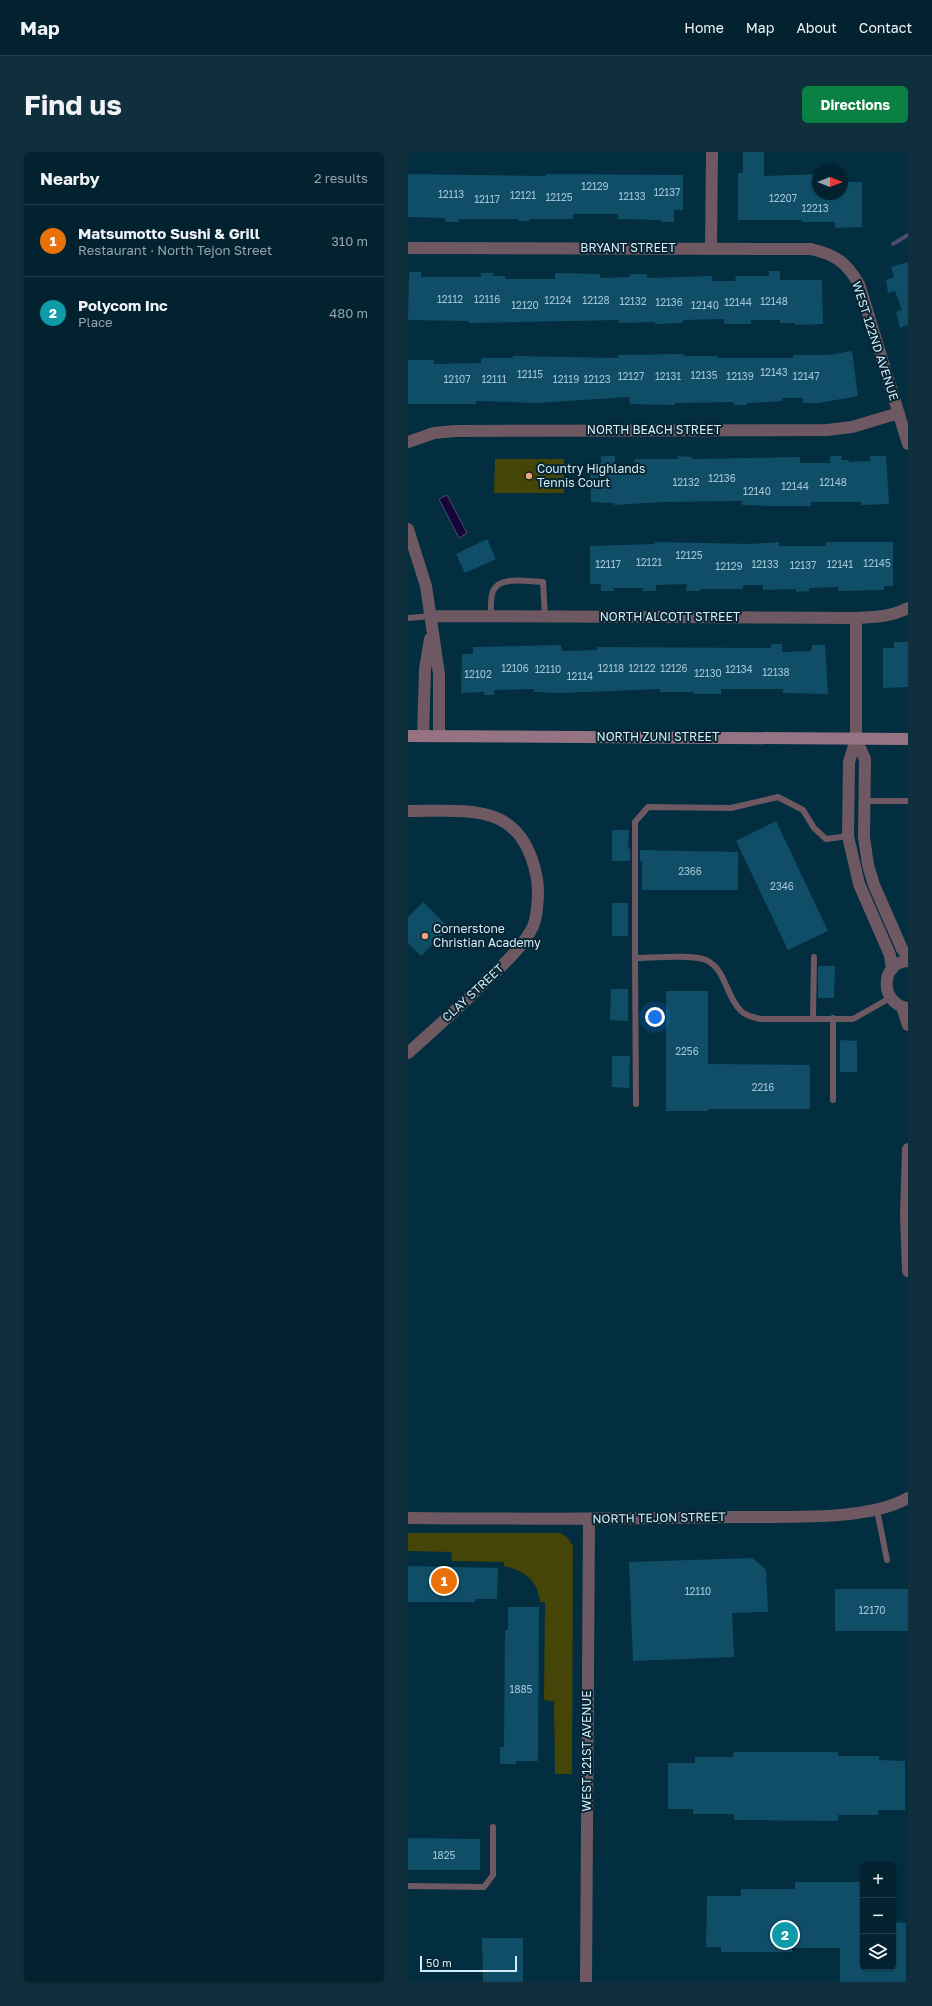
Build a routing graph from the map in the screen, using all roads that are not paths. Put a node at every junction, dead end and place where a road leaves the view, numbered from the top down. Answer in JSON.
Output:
{"nodes":[{"id":1,"x":712,"y":152,"type":"edge"},
{"id":2,"x":408,"y":248,"type":"edge"},
{"id":3,"x":711,"y":248,"type":"junction"},
{"id":4,"x":845,"y":264,"type":"joint"},
{"id":5,"x":899,"y":414,"type":"junction"},
{"id":6,"x":408,"y":442,"type":"edge"},
{"id":7,"x":908,"y":444,"type":"edge"},
{"id":8,"x":408,"y":529,"type":"edge"},
{"id":9,"x":904,"y":613,"type":"edge"},
{"id":10,"x":431,"y":616,"type":"junction"},
{"id":11,"x":491,"y":617,"type":"junction"},
{"id":12,"x":544,"y":617,"type":"junction"},
{"id":13,"x":408,"y":618,"type":"edge"},
{"id":14,"x":856,"y":618,"type":"junction"},
{"id":15,"x":432,"y":632,"type":"junction"},
{"id":16,"x":408,"y":736,"type":"edge"},
{"id":17,"x":424,"y":736,"type":"junction"},
{"id":18,"x":439,"y":736,"type":"junction"},
{"id":19,"x":856,"y":739,"type":"junction"},
{"id":20,"x":908,"y":740,"type":"edge"},
{"id":21,"x":864,"y":801,"type":"junction"},
{"id":22,"x":908,"y":801,"type":"edge"},
{"id":23,"x":408,"y":811,"type":"edge"},
{"id":24,"x":848,"y":836,"type":"junction"},
{"id":25,"x":908,"y":956,"type":"edge"},
{"id":26,"x":814,"y":957,"type":"dead end"},
{"id":27,"x":635,"y":958,"type":"junction"},
{"id":28,"x":908,"y":961,"type":"edge"},
{"id":29,"x":892,"y":969,"type":"junction"},
{"id":30,"x":890,"y":998,"type":"junction"},
{"id":31,"x":905,"y":1008,"type":"edge"},
{"id":32,"x":813,"y":1018,"type":"junction"},
{"id":33,"x":833,"y":1018,"type":"junction"},
{"id":34,"x":908,"y":1025,"type":"edge"},
{"id":35,"x":408,"y":1053,"type":"edge"},
{"id":36,"x":833,"y":1100,"type":"dead end"},
{"id":37,"x":636,"y":1104,"type":"dead end"},
{"id":38,"x":908,"y":1149,"type":"edge"},
{"id":39,"x":908,"y":1271,"type":"edge"},
{"id":40,"x":908,"y":1498,"type":"edge"},
{"id":41,"x":877,"y":1510,"type":"junction"},
{"id":42,"x":408,"y":1518,"type":"edge"},
{"id":43,"x":589,"y":1520,"type":"junction"},
{"id":44,"x":887,"y":1560,"type":"dead end"},
{"id":45,"x":493,"y":1827,"type":"dead end"},
{"id":46,"x":408,"y":1886,"type":"edge"},
{"id":47,"x":586,"y":1982,"type":"edge"}],
"edges":[{"from":1,"to":3,"type":"street"},
{"from":2,"to":3,"type":"street","name":"BRYANT STREET"},
{"from":3,"to":4,"type":"street","name":"BRYANT STREET"},
{"from":4,"to":5,"type":"street","name":"WEST 122ND AVENUE"},
{"from":5,"to":6,"type":"street","name":"NORTH BEACH STREET"},
{"from":5,"to":7,"type":"street","name":"WEST 122ND AVENUE"},
{"from":8,"to":10,"type":"street"},
{"from":9,"to":14,"type":"street","name":"NORTH ALCOTT STREET"},
{"from":10,"to":11,"type":"street","name":"NORTH ALCOTT STREET"},
{"from":10,"to":13,"type":"lane"},
{"from":10,"to":15,"type":"street"},
{"from":11,"to":12,"type":"street","name":"NORTH ALCOTT STREET"},
{"from":11,"to":12,"type":"lane"},
{"from":12,"to":14,"type":"street","name":"NORTH ALCOTT STREET"},
{"from":14,"to":19,"type":"street"},
{"from":15,"to":17,"type":"street"},
{"from":15,"to":18,"type":"street"},
{"from":16,"to":17,"type":"street","name":"NORTH ZUNI STREET"},
{"from":17,"to":18,"type":"street","name":"NORTH ZUNI STREET"},
{"from":18,"to":19,"type":"street","name":"NORTH ZUNI STREET"},
{"from":19,"to":20,"type":"street","name":"NORTH ZUNI STREET"},
{"from":19,"to":21,"type":"street"},
{"from":19,"to":24,"type":"street"},
{"from":21,"to":22,"type":"lane"},
{"from":21,"to":25,"type":"street"},
{"from":23,"to":35,"type":"street","name":"CLAY STREET"},
{"from":24,"to":27,"type":"lane"},
{"from":24,"to":29,"type":"street"},
{"from":26,"to":32,"type":"lane"},
{"from":27,"to":32,"type":"lane"},
{"from":27,"to":37,"type":"lane"},
{"from":28,"to":29,"type":"street"},
{"from":29,"to":30,"type":"street"},
{"from":30,"to":31,"type":"street"},
{"from":30,"to":33,"type":"lane"},
{"from":31,"to":34,"type":"street"},
{"from":32,"to":33,"type":"lane"},
{"from":33,"to":36,"type":"lane"},
{"from":38,"to":39,"type":"street"},
{"from":40,"to":41,"type":"street","name":"NORTH TEJON STREET"},
{"from":41,"to":43,"type":"street","name":"NORTH TEJON STREET"},
{"from":41,"to":44,"type":"lane"},
{"from":42,"to":43,"type":"street","name":"NORTH TEJON STREET"},
{"from":43,"to":47,"type":"street","name":"WEST 121ST AVENUE"},
{"from":45,"to":46,"type":"lane"}]}
